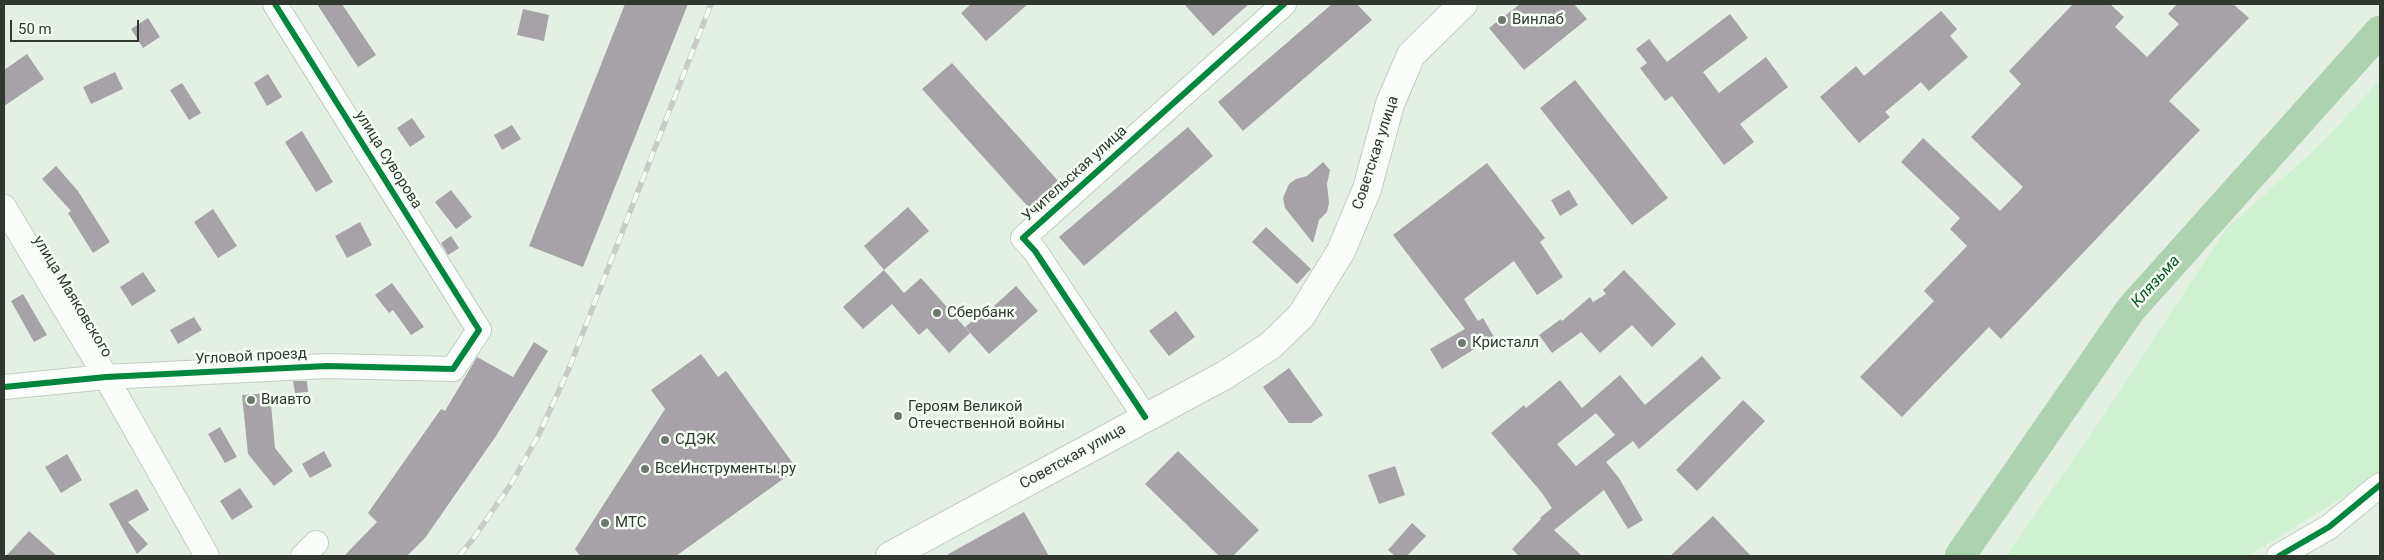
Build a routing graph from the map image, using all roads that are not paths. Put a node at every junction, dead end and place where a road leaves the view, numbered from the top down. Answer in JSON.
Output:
{"nodes":[{"id":1,"x":275,"y":4,"type":"edge"},
{"id":2,"x":1284,"y":4,"type":"edge"},
{"id":3,"x":1463,"y":4,"type":"edge"},
{"id":4,"x":4,"y":207,"type":"edge"},
{"id":5,"x":479,"y":330,"type":"joint"},
{"id":6,"x":106,"y":377,"type":"junction"},
{"id":7,"x":4,"y":387,"type":"edge"},
{"id":8,"x":1145,"y":416,"type":"junction"},
{"id":9,"x":2380,"y":485,"type":"edge"},
{"id":10,"x":208,"y":556,"type":"edge"},
{"id":11,"x":890,"y":556,"type":"edge"},
{"id":12,"x":2279,"y":556,"type":"edge"}],
"edges":[{"from":1,"to":5,"type":"street","name":"улица Суворова"},
{"from":2,"to":8,"type":"street","name":"Учительская улица"},
{"from":3,"to":8,"type":"main road","name":"Советская улица"},
{"from":4,"to":6,"type":"street","name":"улица Маяковского"},
{"from":5,"to":6,"type":"street","name":"Угловой проезд"},
{"from":6,"to":7,"type":"street","name":"Угловой проезд"},
{"from":6,"to":10,"type":"street","name":"улица Маяковского"},
{"from":8,"to":11,"type":"main road","name":"Советская улица"},
{"from":9,"to":12,"type":"street"}]}
